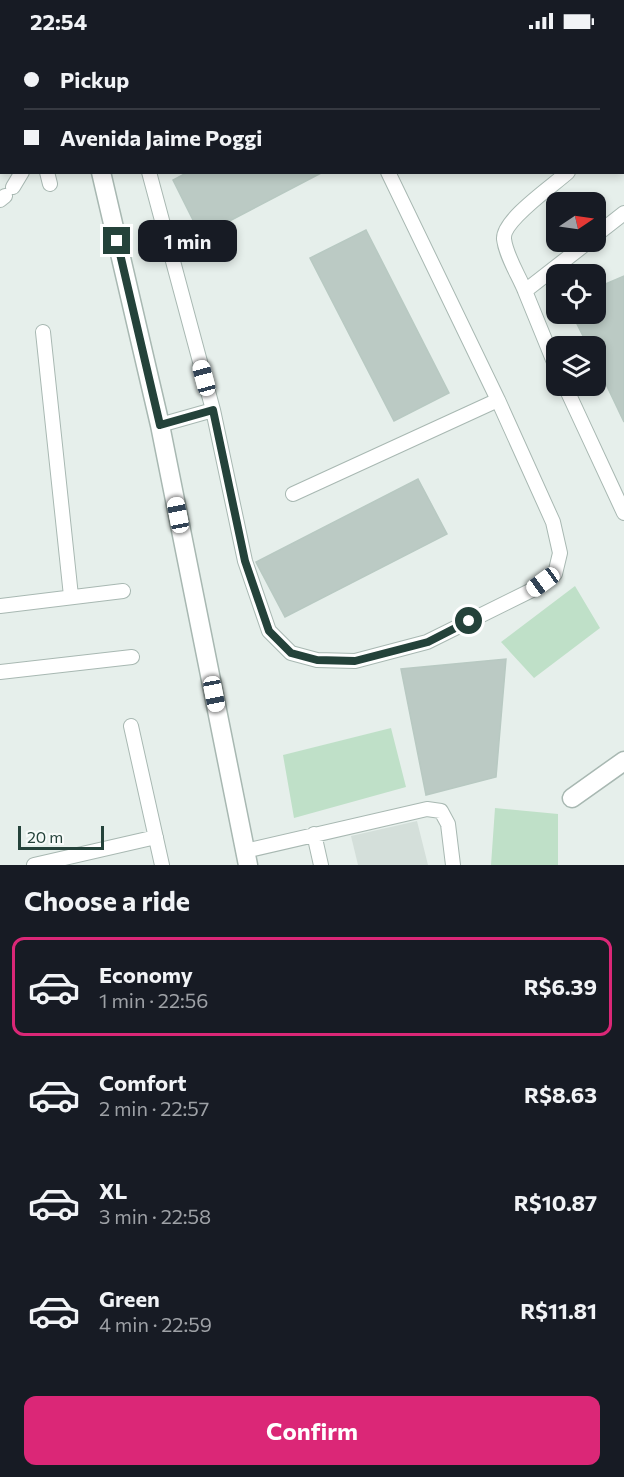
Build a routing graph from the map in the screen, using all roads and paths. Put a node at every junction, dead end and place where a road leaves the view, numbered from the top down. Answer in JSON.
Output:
{"nodes":[{"id":1,"x":21,"y":174,"type":"edge"},
{"id":2,"x":101,"y":174,"type":"edge"},
{"id":3,"x":150,"y":174,"type":"edge"},
{"id":4,"x":389,"y":174,"type":"edge"},
{"id":5,"x":566,"y":174,"type":"edge"},
{"id":6,"x":6,"y":195,"type":"edge"},
{"id":7,"x":624,"y":213,"type":"edge"},
{"id":8,"x":606,"y":227,"type":"edge"},
{"id":9,"x":575,"y":252,"type":"edge"},
{"id":10,"x":525,"y":291,"type":"junction"},
{"id":11,"x":43,"y":332,"type":"dead end"},
{"id":12,"x":546,"y":342,"type":"edge"},
{"id":13,"x":570,"y":396,"type":"edge"},
{"id":14,"x":498,"y":400,"type":"junction"},
{"id":15,"x":213,"y":410,"type":"junction"},
{"id":16,"x":160,"y":425,"type":"junction"},
{"id":17,"x":293,"y":494,"type":"dead end"},
{"id":18,"x":624,"y":513,"type":"edge"},
{"id":19,"x":123,"y":591,"type":"dead end"},
{"id":20,"x":71,"y":596,"type":"junction"},
{"id":21,"x":0,"y":606,"type":"edge"},
{"id":22,"x":132,"y":657,"type":"dead end"},
{"id":23,"x":0,"y":672,"type":"edge"},
{"id":24,"x":131,"y":726,"type":"dead end"},
{"id":25,"x":624,"y":761,"type":"edge"},
{"id":26,"x":572,"y":798,"type":"dead end"},
{"id":27,"x":314,"y":834,"type":"junction"},
{"id":28,"x":156,"y":837,"type":"junction"},
{"id":29,"x":247,"y":858,"type":"edge"},
{"id":30,"x":34,"y":865,"type":"edge"},
{"id":31,"x":162,"y":865,"type":"edge"},
{"id":32,"x":321,"y":865,"type":"edge"},
{"id":33,"x":453,"y":865,"type":"edge"}],
"edges":[{"from":1,"to":6,"type":"lane"},
{"from":2,"to":16,"type":"street"},
{"from":3,"to":15,"type":"lane"},
{"from":4,"to":14,"type":"lane"},
{"from":5,"to":10,"type":"lane"},
{"from":7,"to":8,"type":"lane"},
{"from":9,"to":10,"type":"lane"},
{"from":10,"to":12,"type":"lane"},
{"from":11,"to":20,"type":"lane"},
{"from":13,"to":18,"type":"lane"},
{"from":14,"to":15,"type":"lane"},
{"from":14,"to":17,"type":"lane"},
{"from":15,"to":16,"type":"lane"},
{"from":16,"to":29,"type":"street"},
{"from":19,"to":20,"type":"lane"},
{"from":20,"to":21,"type":"lane"},
{"from":22,"to":23,"type":"lane"},
{"from":24,"to":28,"type":"lane"},
{"from":25,"to":26,"type":"street"},
{"from":27,"to":29,"type":"lane"},
{"from":27,"to":32,"type":"lane"},
{"from":27,"to":33,"type":"lane"},
{"from":28,"to":30,"type":"lane"},
{"from":28,"to":31,"type":"lane"}]}
